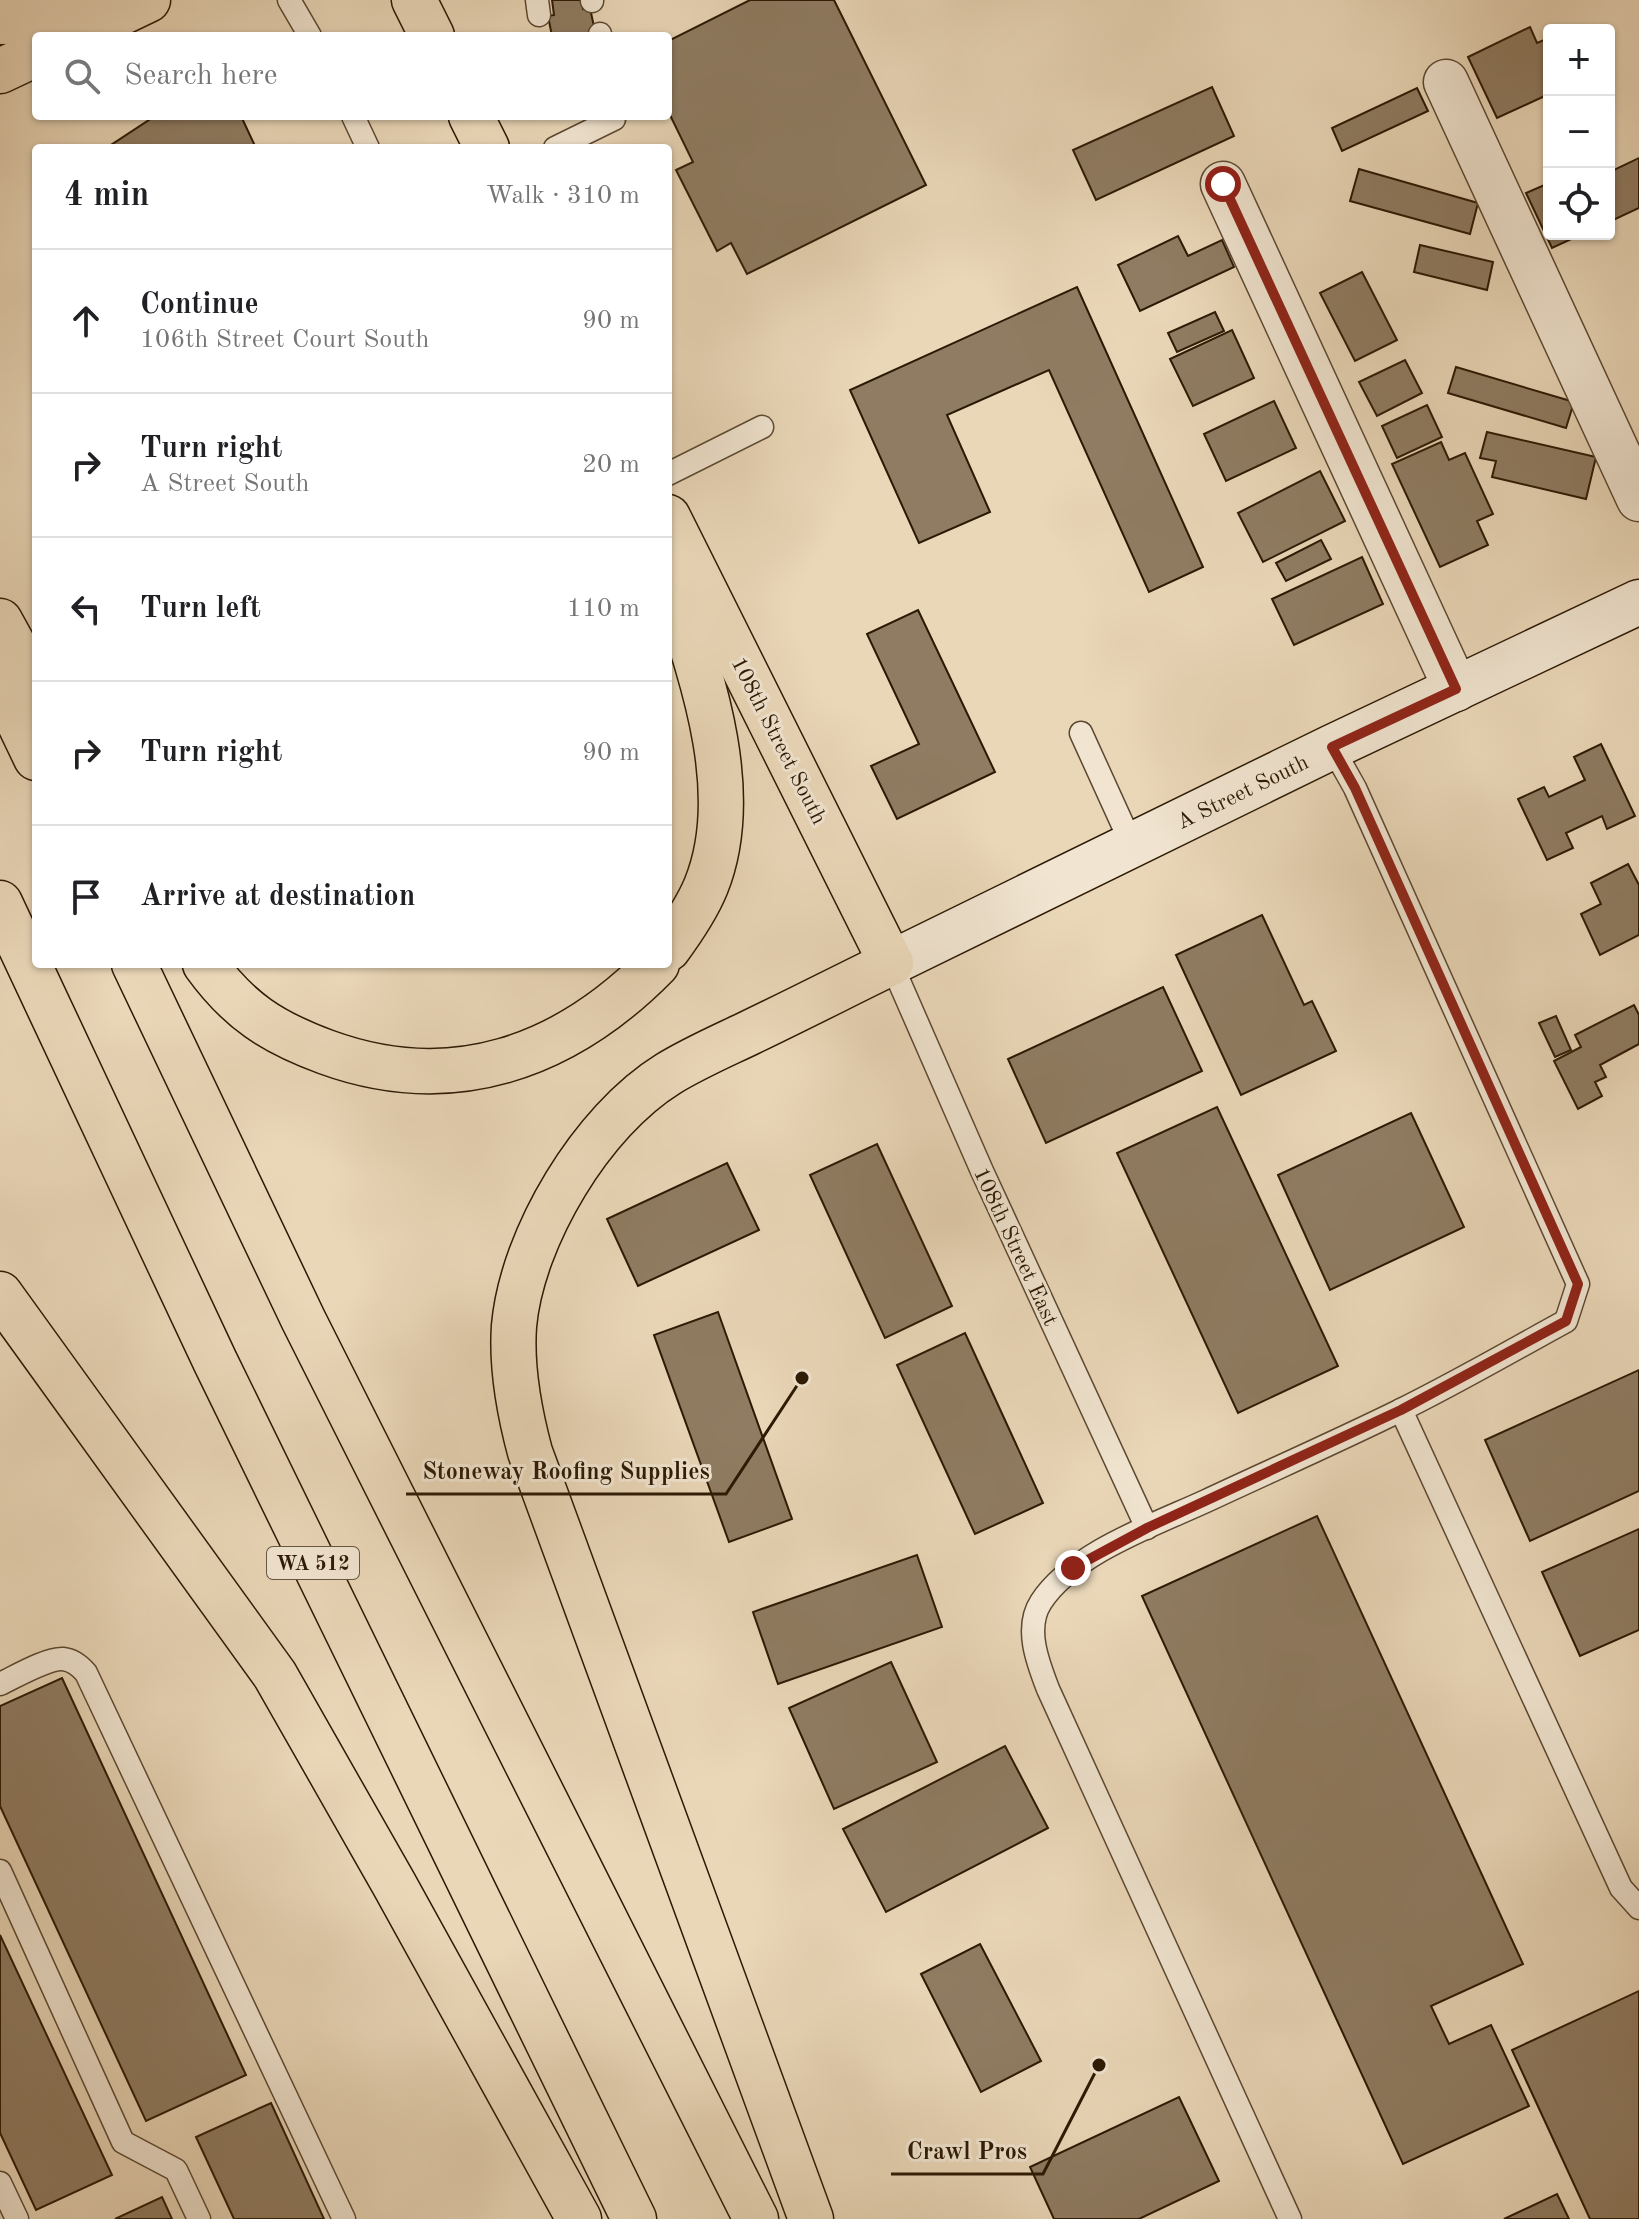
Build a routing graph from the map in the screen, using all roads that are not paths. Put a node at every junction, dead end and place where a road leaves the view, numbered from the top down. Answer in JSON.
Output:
{"nodes":[{"id":1,"x":148,"y":0,"type":"edge"},
{"id":2,"x":289,"y":0,"type":"edge"},
{"id":3,"x":414,"y":0,"type":"edge"},
{"id":4,"x":0,"y":22,"type":"edge"},
{"id":5,"x":90,"y":28,"type":"edge"},
{"id":6,"x":308,"y":32,"type":"edge"},
{"id":7,"x":430,"y":32,"type":"edge"},
{"id":8,"x":32,"y":56,"type":"edge"},
{"id":9,"x":0,"y":71,"type":"edge"},
{"id":10,"x":1446,"y":82,"type":"dead end"},
{"id":11,"x":355,"y":120,"type":"edge"},
{"id":12,"x":473,"y":120,"type":"edge"},
{"id":13,"x":612,"y":120,"type":"edge"},
{"id":14,"x":366,"y":144,"type":"edge"},
{"id":15,"x":485,"y":144,"type":"edge"},
{"id":16,"x":563,"y":144,"type":"edge"},
{"id":17,"x":1223,"y":184,"type":"dead end"},
{"id":18,"x":762,"y":427,"type":"dead end"},
{"id":19,"x":672,"y":472,"type":"edge"},
{"id":20,"x":1639,"y":498,"type":"edge"},
{"id":21,"x":672,"y":525,"type":"edge"},
{"id":22,"x":672,"y":587,"type":"edge"},
{"id":23,"x":1639,"y":602,"type":"edge"},
{"id":24,"x":0,"y":621,"type":"edge"},
{"id":25,"x":32,"y":679,"type":"edge"},
{"id":26,"x":0,"y":683,"type":"edge"},
{"id":27,"x":1456,"y":689,"type":"junction"},
{"id":28,"x":1081,"y":733,"type":"dead end"},
{"id":29,"x":1332,"y":747,"type":"junction"},
{"id":30,"x":32,"y":750,"type":"edge"},
{"id":31,"x":1132,"y":845,"type":"junction"},
{"id":32,"x":0,"y":903,"type":"edge"},
{"id":33,"x":672,"y":943,"type":"edge"},
{"id":34,"x":891,"y":963,"type":"junction"},
{"id":35,"x":136,"y":968,"type":"edge"},
{"id":36,"x":208,"y":968,"type":"edge"},
{"id":37,"x":653,"y":968,"type":"edge"},
{"id":38,"x":0,"y":1294,"type":"edge"},
{"id":39,"x":1401,"y":1410,"type":"junction"},
{"id":40,"x":1147,"y":1528,"type":"junction"},
{"id":41,"x":0,"y":1684,"type":"edge"},
{"id":42,"x":0,"y":1871,"type":"edge"},
{"id":43,"x":1639,"y":1908,"type":"edge"},
{"id":44,"x":0,"y":2183,"type":"edge"},
{"id":45,"x":17,"y":2219,"type":"edge"},
{"id":46,"x":199,"y":2219,"type":"edge"},
{"id":47,"x":344,"y":2219,"type":"edge"},
{"id":48,"x":579,"y":2219,"type":"edge"},
{"id":49,"x":634,"y":2219,"type":"edge"},
{"id":50,"x":756,"y":2219,"type":"edge"},
{"id":51,"x":811,"y":2219,"type":"edge"},
{"id":52,"x":1290,"y":2219,"type":"edge"}],
"edges":[{"from":1,"to":5,"type":"main road"},
{"from":2,"to":6,"type":"lane"},
{"from":3,"to":7,"type":"main road"},
{"from":4,"to":5,"type":"main road"},
{"from":8,"to":9,"type":"main road"},
{"from":10,"to":20,"type":"street"},
{"from":11,"to":14,"type":"lane"},
{"from":12,"to":15,"type":"main road"},
{"from":13,"to":16,"type":"lane"},
{"from":17,"to":27,"type":"street"},
{"from":18,"to":19,"type":"lane"},
{"from":21,"to":34,"type":"main road","name":"108th Street South"},
{"from":22,"to":33,"type":"main road"},
{"from":23,"to":27,"type":"street","name":"A Street South"},
{"from":24,"to":25,"type":"main road"},
{"from":26,"to":30,"type":"main road"},
{"from":27,"to":29,"type":"street","name":"A Street South"},
{"from":28,"to":31,"type":"lane"},
{"from":29,"to":31,"type":"street","name":"A Street South"},
{"from":29,"to":39,"type":"lane"},
{"from":31,"to":34,"type":"street","name":"A Street South"},
{"from":32,"to":49,"type":"main road","number":"WA 512"},
{"from":34,"to":40,"type":"lane","name":"108th Street East"},
{"from":34,"to":51,"type":"main road"},
{"from":35,"to":50,"type":"main road"},
{"from":36,"to":37,"type":"main road"},
{"from":38,"to":48,"type":"main road"},
{"from":39,"to":40,"type":"lane"},
{"from":39,"to":43,"type":"lane"},
{"from":40,"to":52,"type":"lane"},
{"from":41,"to":47,"type":"lane"},
{"from":42,"to":46,"type":"lane"},
{"from":44,"to":45,"type":"lane"}]}
